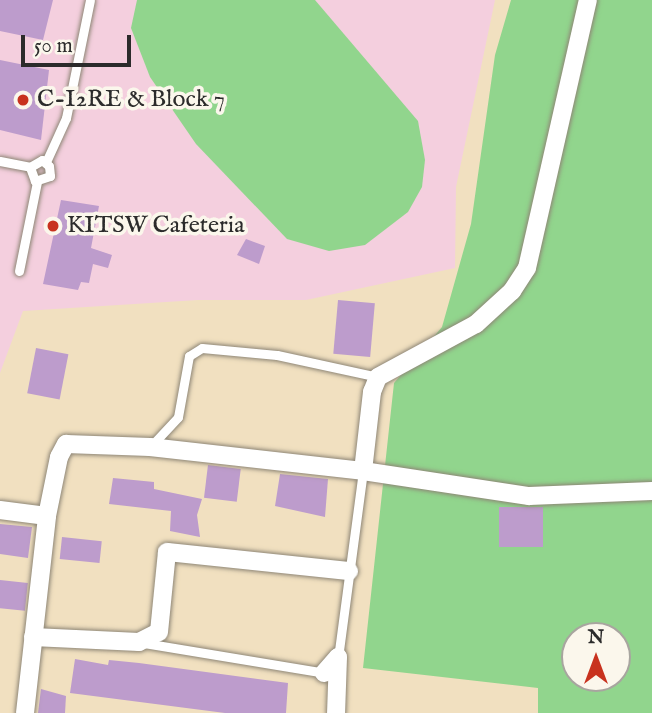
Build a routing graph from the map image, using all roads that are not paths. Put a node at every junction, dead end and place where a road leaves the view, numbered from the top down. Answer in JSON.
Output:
{"nodes":[{"id":1,"x":90,"y":0,"type":"edge"},
{"id":2,"x":589,"y":0,"type":"edge"},
{"id":3,"x":0,"y":161,"type":"edge"},
{"id":4,"x":46,"y":162,"type":"junction"},
{"id":5,"x":30,"y":167,"type":"junction"},
{"id":6,"x":37,"y":182,"type":"junction"},
{"id":7,"x":19,"y":271,"type":"dead end"},
{"id":8,"x":378,"y":377,"type":"junction"},
{"id":9,"x":150,"y":447,"type":"junction"},
{"id":10,"x":363,"y":471,"type":"junction"},
{"id":11,"x":652,"y":491,"type":"edge"},
{"id":12,"x":0,"y":510,"type":"edge"},
{"id":13,"x":47,"y":516,"type":"junction"},
{"id":14,"x":349,"y":571,"type":"junction"},
{"id":15,"x":33,"y":637,"type":"junction"},
{"id":16,"x":139,"y":642,"type":"junction"},
{"id":17,"x":338,"y":657,"type":"junction"},
{"id":18,"x":324,"y":673,"type":"joint"},
{"id":19,"x":25,"y":713,"type":"edge"},
{"id":20,"x":336,"y":713,"type":"edge"}],
"edges":[{"from":1,"to":4,"type":"lane"},
{"from":2,"to":8,"type":"street"},
{"from":3,"to":5,"type":"lane"},
{"from":4,"to":5,"type":"lane"},
{"from":4,"to":6,"type":"lane"},
{"from":5,"to":6,"type":"lane"},
{"from":6,"to":7,"type":"lane"},
{"from":8,"to":9,"type":"lane"},
{"from":8,"to":10,"type":"street"},
{"from":9,"to":10,"type":"street"},
{"from":9,"to":13,"type":"street"},
{"from":10,"to":11,"type":"street"},
{"from":10,"to":14,"type":"lane"},
{"from":12,"to":13,"type":"street"},
{"from":13,"to":15,"type":"street"},
{"from":14,"to":16,"type":"street"},
{"from":14,"to":17,"type":"lane"},
{"from":15,"to":16,"type":"street"},
{"from":15,"to":19,"type":"street"},
{"from":16,"to":18,"type":"lane"},
{"from":17,"to":18,"type":"street"},
{"from":17,"to":20,"type":"street"}]}
